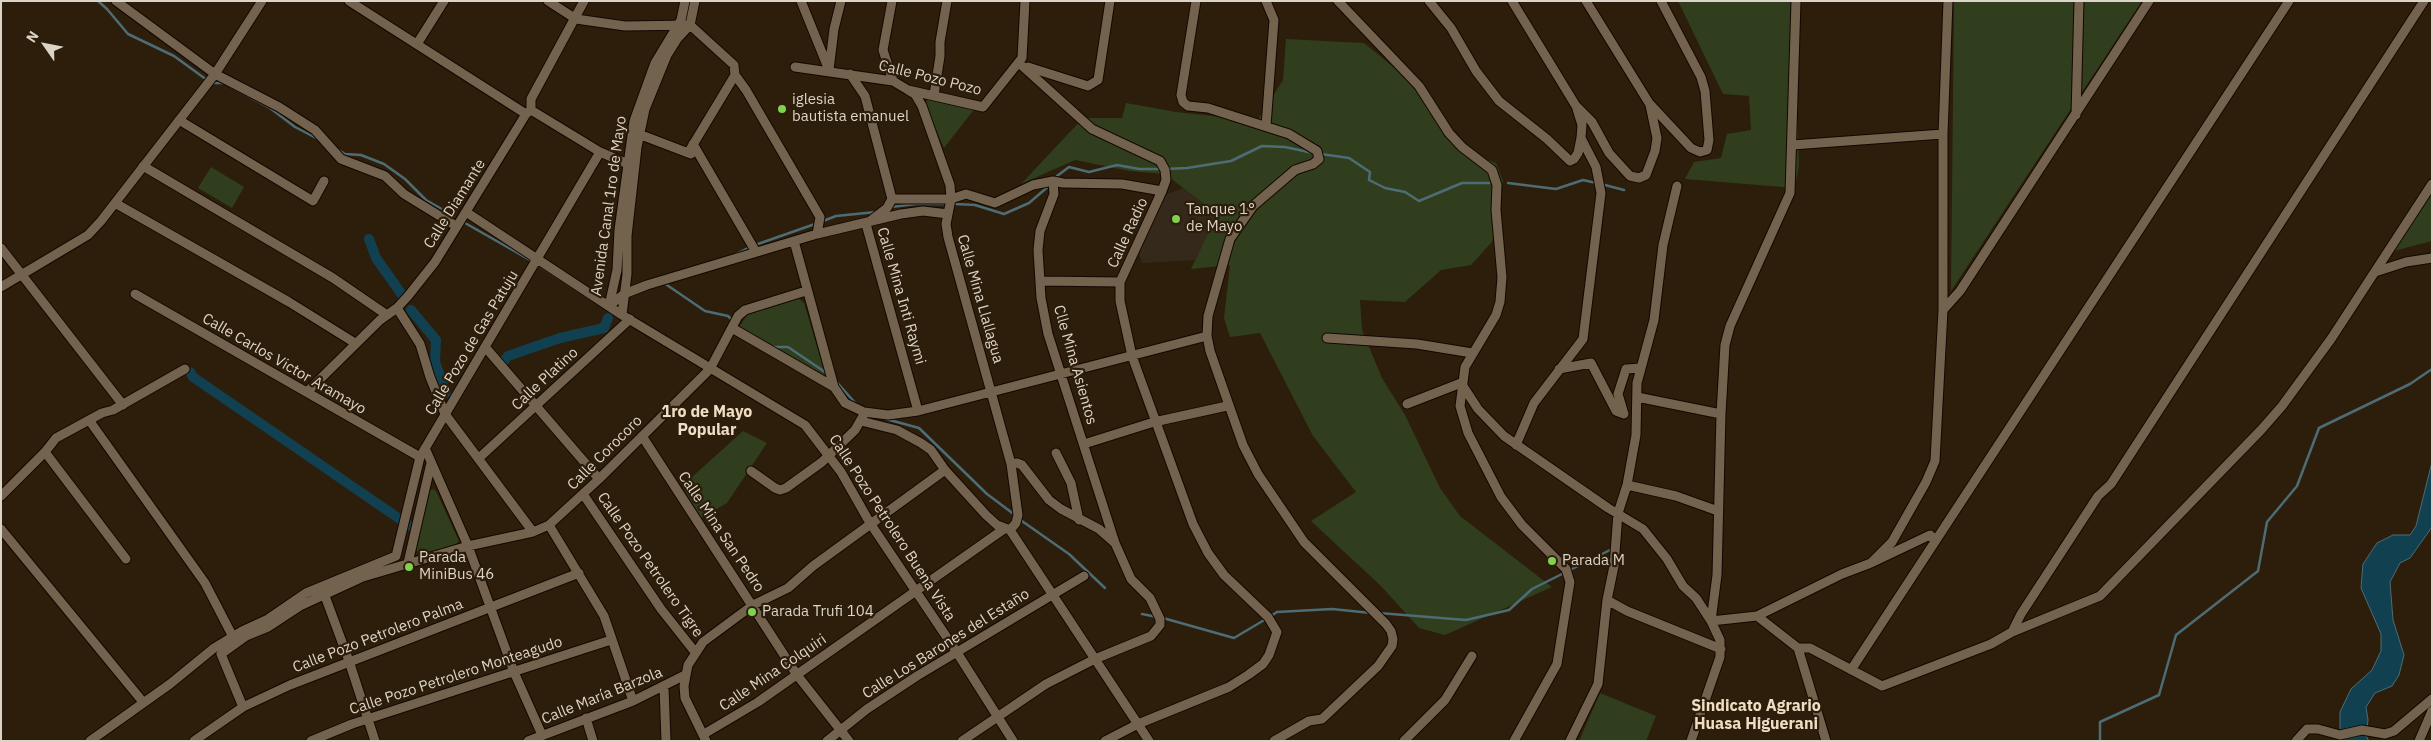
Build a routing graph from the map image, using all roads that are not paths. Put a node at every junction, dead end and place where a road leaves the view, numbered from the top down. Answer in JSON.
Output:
{"nodes":[{"id":1,"x":116,"y":1,"type":"edge"},
{"id":2,"x":262,"y":1,"type":"edge"},
{"id":3,"x":349,"y":1,"type":"edge"},
{"id":4,"x":444,"y":1,"type":"edge"},
{"id":5,"x":548,"y":1,"type":"edge"},
{"id":6,"x":584,"y":1,"type":"edge"},
{"id":7,"x":684,"y":1,"type":"edge"},
{"id":8,"x":695,"y":1,"type":"edge"},
{"id":9,"x":801,"y":1,"type":"edge"},
{"id":10,"x":841,"y":1,"type":"edge"},
{"id":11,"x":892,"y":1,"type":"edge"},
{"id":12,"x":947,"y":1,"type":"edge"},
{"id":13,"x":1025,"y":1,"type":"edge"},
{"id":14,"x":1110,"y":1,"type":"edge"},
{"id":15,"x":1196,"y":1,"type":"edge"},
{"id":16,"x":1266,"y":1,"type":"edge"},
{"id":17,"x":1338,"y":1,"type":"edge"},
{"id":18,"x":1429,"y":1,"type":"edge"},
{"id":19,"x":1512,"y":1,"type":"edge"},
{"id":20,"x":1586,"y":1,"type":"edge"},
{"id":21,"x":1661,"y":1,"type":"edge"},
{"id":22,"x":1796,"y":1,"type":"edge"},
{"id":23,"x":1948,"y":1,"type":"edge"},
{"id":24,"x":2079,"y":1,"type":"edge"},
{"id":25,"x":2149,"y":1,"type":"edge"},
{"id":26,"x":2289,"y":1,"type":"edge"},
{"id":27,"x":2424,"y":1,"type":"edge"},
{"id":28,"x":576,"y":19,"type":"junction"},
{"id":29,"x":679,"y":25,"type":"junction"},
{"id":30,"x":690,"y":25,"type":"junction"},
{"id":31,"x":417,"y":44,"type":"junction"},
{"id":32,"x":1019,"y":63,"type":"junction"},
{"id":33,"x":794,"y":67,"type":"dead end"},
{"id":34,"x":828,"y":70,"type":"junction"},
{"id":35,"x":215,"y":74,"type":"junction"},
{"id":36,"x":850,"y":74,"type":"junction"},
{"id":37,"x":735,"y":75,"type":"junction"},
{"id":38,"x":893,"y":80,"type":"junction"},
{"id":39,"x":908,"y":90,"type":"junction"},
{"id":40,"x":934,"y":96,"type":"junction"},
{"id":41,"x":1649,"y":103,"type":"junction"},
{"id":42,"x":1576,"y":106,"type":"junction"},
{"id":43,"x":528,"y":112,"type":"junction"},
{"id":44,"x":2076,"y":116,"type":"junction"},
{"id":45,"x":179,"y":120,"type":"junction"},
{"id":46,"x":1266,"y":126,"type":"junction"},
{"id":47,"x":636,"y":133,"type":"junction"},
{"id":48,"x":1943,"y":134,"type":"junction"},
{"id":49,"x":1581,"y":138,"type":"junction"},
{"id":50,"x":693,"y":144,"type":"junction"},
{"id":51,"x":1792,"y":145,"type":"junction"},
{"id":52,"x":600,"y":152,"type":"junction"},
{"id":53,"x":688,"y":153,"type":"junction"},
{"id":54,"x":701,"y":158,"type":"junction"},
{"id":55,"x":628,"y":164,"type":"junction"},
{"id":56,"x":143,"y":166,"type":"junction"},
{"id":57,"x":324,"y":180,"type":"dead end"},
{"id":58,"x":1053,"y":181,"type":"junction"},
{"id":59,"x":2432,"y":184,"type":"edge"},
{"id":60,"x":1677,"y":186,"type":"dead end"},
{"id":61,"x":1162,"y":190,"type":"junction"},
{"id":62,"x":892,"y":199,"type":"junction"},
{"id":63,"x":951,"y":199,"type":"junction"},
{"id":64,"x":115,"y":203,"type":"junction"},
{"id":65,"x":466,"y":212,"type":"junction"},
{"id":66,"x":948,"y":214,"type":"junction"},
{"id":67,"x":866,"y":224,"type":"junction"},
{"id":68,"x":456,"y":226,"type":"junction"},
{"id":69,"x":817,"y":234,"type":"junction"},
{"id":70,"x":794,"y":241,"type":"junction"},
{"id":71,"x":1,"y":248,"type":"edge"},
{"id":72,"x":756,"y":252,"type":"junction"},
{"id":73,"x":2432,"y":258,"type":"edge"},
{"id":74,"x":538,"y":260,"type":"junction"},
{"id":75,"x":2375,"y":272,"type":"junction"},
{"id":76,"x":23,"y":276,"type":"junction"},
{"id":77,"x":1040,"y":281,"type":"junction"},
{"id":78,"x":1120,"y":282,"type":"junction"},
{"id":79,"x":1,"y":287,"type":"edge"},
{"id":80,"x":806,"y":291,"type":"junction"},
{"id":81,"x":135,"y":294,"type":"dead end"},
{"id":82,"x":624,"y":294,"type":"junction"},
{"id":83,"x":609,"y":306,"type":"junction"},
{"id":84,"x":397,"y":308,"type":"junction"},
{"id":85,"x":1944,"y":310,"type":"junction"},
{"id":86,"x":387,"y":315,"type":"junction"},
{"id":87,"x":626,"y":317,"type":"junction"},
{"id":88,"x":732,"y":328,"type":"junction"},
{"id":89,"x":1207,"y":336,"type":"junction"},
{"id":90,"x":1327,"y":338,"type":"dead end"},
{"id":91,"x":355,"y":343,"type":"junction"},
{"id":92,"x":486,"y":348,"type":"junction"},
{"id":93,"x":1472,"y":353,"type":"junction"},
{"id":94,"x":1132,"y":356,"type":"junction"},
{"id":95,"x":1641,"y":368,"type":"junction"},
{"id":96,"x":185,"y":369,"type":"dead end"},
{"id":97,"x":710,"y":369,"type":"junction"},
{"id":98,"x":1560,"y":370,"type":"junction"},
{"id":99,"x":1060,"y":374,"type":"junction"},
{"id":100,"x":1461,"y":383,"type":"junction"},
{"id":101,"x":834,"y":387,"type":"junction"},
{"id":102,"x":307,"y":392,"type":"junction"},
{"id":103,"x":992,"y":392,"type":"junction"},
{"id":104,"x":1637,"y":397,"type":"junction"},
{"id":105,"x":1407,"y":404,"type":"dead end"},
{"id":106,"x":123,"y":405,"type":"junction"},
{"id":107,"x":536,"y":406,"type":"junction"},
{"id":108,"x":1227,"y":406,"type":"junction"},
{"id":109,"x":918,"y":411,"type":"junction"},
{"id":110,"x":864,"y":412,"type":"junction"},
{"id":111,"x":445,"y":414,"type":"junction"},
{"id":112,"x":1720,"y":414,"type":"junction"},
{"id":113,"x":89,"y":420,"type":"junction"},
{"id":114,"x":861,"y":422,"type":"junction"},
{"id":115,"x":1154,"y":422,"type":"junction"},
{"id":116,"x":642,"y":436,"type":"junction"},
{"id":117,"x":1084,"y":444,"type":"junction"},
{"id":118,"x":1516,"y":446,"type":"junction"},
{"id":119,"x":425,"y":448,"type":"junction"},
{"id":120,"x":45,"y":452,"type":"junction"},
{"id":121,"x":1056,"y":452,"type":"dead end"},
{"id":122,"x":828,"y":455,"type":"junction"},
{"id":123,"x":420,"y":457,"type":"junction"},
{"id":124,"x":479,"y":458,"type":"junction"},
{"id":125,"x":431,"y":463,"type":"junction"},
{"id":126,"x":1011,"y":464,"type":"junction"},
{"id":127,"x":945,"y":470,"type":"junction"},
{"id":128,"x":751,"y":471,"type":"dead end"},
{"id":129,"x":599,"y":479,"type":"junction"},
{"id":130,"x":1627,"y":485,"type":"junction"},
{"id":131,"x":583,"y":494,"type":"junction"},
{"id":132,"x":1,"y":496,"type":"edge"},
{"id":133,"x":1718,"y":511,"type":"junction"},
{"id":134,"x":1618,"y":512,"type":"junction"},
{"id":135,"x":1080,"y":520,"type":"junction"},
{"id":136,"x":870,"y":523,"type":"junction"},
{"id":137,"x":549,"y":525,"type":"junction"},
{"id":138,"x":1,"y":529,"type":"edge"},
{"id":139,"x":1007,"y":530,"type":"junction"},
{"id":140,"x":533,"y":532,"type":"junction"},
{"id":141,"x":1935,"y":540,"type":"junction"},
{"id":142,"x":1115,"y":543,"type":"junction"},
{"id":143,"x":468,"y":546,"type":"junction"},
{"id":144,"x":126,"y":559,"type":"dead end"},
{"id":145,"x":408,"y":563,"type":"junction"},
{"id":146,"x":1871,"y":563,"type":"junction"},
{"id":147,"x":579,"y":573,"type":"junction"},
{"id":148,"x":1084,"y":576,"type":"dead end"},
{"id":149,"x":317,"y":589,"type":"junction"},
{"id":150,"x":916,"y":590,"type":"junction"},
{"id":151,"x":1052,"y":594,"type":"junction"},
{"id":152,"x":325,"y":596,"type":"junction"},
{"id":153,"x":1606,"y":600,"type":"junction"},
{"id":154,"x":753,"y":605,"type":"junction"},
{"id":155,"x":491,"y":608,"type":"junction"},
{"id":156,"x":1757,"y":616,"type":"junction"},
{"id":157,"x":1711,"y":621,"type":"junction"},
{"id":158,"x":2012,"y":632,"type":"junction"},
{"id":159,"x":233,"y":637,"type":"junction"},
{"id":160,"x":610,"y":640,"type":"junction"},
{"id":161,"x":1798,"y":648,"type":"junction"},
{"id":162,"x":1721,"y":649,"type":"junction"},
{"id":163,"x":956,"y":651,"type":"junction"},
{"id":164,"x":695,"y":652,"type":"junction"},
{"id":165,"x":1472,"y":656,"type":"dead end"},
{"id":166,"x":1095,"y":659,"type":"junction"},
{"id":167,"x":349,"y":661,"type":"junction"},
{"id":168,"x":1851,"y":670,"type":"junction"},
{"id":169,"x":514,"y":672,"type":"junction"},
{"id":170,"x":797,"y":674,"type":"junction"},
{"id":171,"x":685,"y":676,"type":"junction"},
{"id":172,"x":664,"y":687,"type":"junction"},
{"id":173,"x":2432,"y":699,"type":"edge"},
{"id":174,"x":633,"y":701,"type":"junction"},
{"id":175,"x":143,"y":702,"type":"junction"},
{"id":176,"x":244,"y":708,"type":"junction"},
{"id":177,"x":2432,"y":711,"type":"edge"},
{"id":178,"x":998,"y":715,"type":"junction"},
{"id":179,"x":586,"y":718,"type":"junction"},
{"id":180,"x":369,"y":719,"type":"junction"},
{"id":181,"x":1138,"y":724,"type":"junction"},
{"id":182,"x":840,"y":730,"type":"junction"},
{"id":183,"x":542,"y":735,"type":"junction"},
{"id":184,"x":705,"y":738,"type":"edge"},
{"id":185,"x":90,"y":741,"type":"edge"},
{"id":186,"x":194,"y":741,"type":"edge"},
{"id":187,"x":311,"y":741,"type":"edge"},
{"id":188,"x":375,"y":741,"type":"edge"},
{"id":189,"x":528,"y":741,"type":"edge"},
{"id":190,"x":593,"y":741,"type":"edge"},
{"id":191,"x":666,"y":741,"type":"edge"},
{"id":192,"x":827,"y":741,"type":"edge"},
{"id":193,"x":849,"y":741,"type":"edge"},
{"id":194,"x":962,"y":741,"type":"edge"},
{"id":195,"x":1014,"y":741,"type":"edge"},
{"id":196,"x":1105,"y":741,"type":"edge"},
{"id":197,"x":1149,"y":741,"type":"edge"},
{"id":198,"x":1274,"y":741,"type":"edge"},
{"id":199,"x":1404,"y":741,"type":"edge"},
{"id":200,"x":1514,"y":741,"type":"edge"},
{"id":201,"x":1570,"y":741,"type":"edge"},
{"id":202,"x":1690,"y":741,"type":"edge"},
{"id":203,"x":1826,"y":741,"type":"edge"},
{"id":204,"x":2296,"y":741,"type":"edge"},
{"id":205,"x":2419,"y":741,"type":"edge"}],
"edges":[{"from":1,"to":35,"type":"street"},
{"from":2,"to":35,"type":"street"},
{"from":3,"to":31,"type":"street"},
{"from":4,"to":31,"type":"street"},
{"from":5,"to":28,"type":"street"},
{"from":6,"to":28,"type":"street","name":"Calle Diamante"},
{"from":7,"to":29,"type":"street","name":"Avenida Canal 1ro de Mayo"},
{"from":8,"to":30,"type":"street","name":"Avenida Canal 1ro de Mayo"},
{"from":9,"to":34,"type":"street"},
{"from":10,"to":34,"type":"street"},
{"from":11,"to":38,"type":"street"},
{"from":12,"to":40,"type":"street"},
{"from":13,"to":32,"type":"street"},
{"from":14,"to":32,"type":"street"},
{"from":15,"to":46,"type":"street"},
{"from":16,"to":46,"type":"street"},
{"from":17,"to":93,"type":"street"},
{"from":18,"to":49,"type":"street"},
{"from":19,"to":42,"type":"street"},
{"from":20,"to":41,"type":"street"},
{"from":21,"to":41,"type":"street"},
{"from":22,"to":51,"type":"street"},
{"from":23,"to":48,"type":"street"},
{"from":24,"to":44,"type":"street"},
{"from":25,"to":44,"type":"street"},
{"from":26,"to":141,"type":"street"},
{"from":27,"to":158,"type":"street"},
{"from":28,"to":29,"type":"street"},
{"from":28,"to":43,"type":"street","name":"Calle Diamante"},
{"from":29,"to":30,"type":"street"},
{"from":29,"to":47,"type":"street","name":"Avenida Canal 1ro de Mayo"},
{"from":30,"to":37,"type":"street"},
{"from":30,"to":47,"type":"street","name":"Avenida Canal 1ro de Mayo"},
{"from":31,"to":43,"type":"street"},
{"from":32,"to":40,"type":"street","name":"Calle Pozo Pozo"},
{"from":32,"to":61,"type":"street"},
{"from":33,"to":34,"type":"street","name":"Calle Pozo Pozo"},
{"from":34,"to":36,"type":"street","name":"Calle Pozo Pozo"},
{"from":35,"to":45,"type":"street"},
{"from":35,"to":68,"type":"street"},
{"from":36,"to":38,"type":"street","name":"Calle Pozo Pozo"},
{"from":36,"to":62,"type":"street"},
{"from":37,"to":50,"type":"street"},
{"from":37,"to":69,"type":"street"},
{"from":38,"to":39,"type":"street","name":"Calle Pozo Pozo"},
{"from":39,"to":40,"type":"street","name":"Calle Pozo Pozo"},
{"from":39,"to":63,"type":"street","name":"Calle Mina Llallagua"},
{"from":41,"to":42,"type":"street"},
{"from":42,"to":49,"type":"street"},
{"from":43,"to":52,"type":"street"},
{"from":43,"to":65,"type":"street","name":"Calle Diamante"},
{"from":44,"to":85,"type":"street"},
{"from":45,"to":56,"type":"street"},
{"from":45,"to":57,"type":"street"},
{"from":46,"to":89,"type":"street"},
{"from":47,"to":53,"type":"street"},
{"from":47,"to":55,"type":"street","name":"Avenida Canal 1ro de Mayo"},
{"from":47,"to":82,"type":"street","name":"Avenida Canal 1ro de Mayo"},
{"from":48,"to":51,"type":"street"},
{"from":48,"to":85,"type":"street"},
{"from":49,"to":98,"type":"street"},
{"from":50,"to":53,"type":"street"},
{"from":50,"to":54,"type":"street"},
{"from":51,"to":112,"type":"street"},
{"from":52,"to":55,"type":"street"},
{"from":52,"to":74,"type":"street","name":"Calle Pozo de Gas Patuju"},
{"from":53,"to":54,"type":"street"},
{"from":54,"to":72,"type":"street"},
{"from":55,"to":83,"type":"street","name":"Avenida Canal 1ro de Mayo"},
{"from":56,"to":64,"type":"street"},
{"from":56,"to":86,"type":"street"},
{"from":58,"to":61,"type":"street","name":"Calle Radio"},
{"from":58,"to":63,"type":"street"},
{"from":58,"to":77,"type":"street","name":"Clle Mina Asientos"},
{"from":59,"to":75,"type":"street"},
{"from":60,"to":95,"type":"street"},
{"from":61,"to":78,"type":"street","name":"Calle Radio"},
{"from":62,"to":63,"type":"street"},
{"from":62,"to":67,"type":"street","name":"Calle Mina Inti Raymi"},
{"from":63,"to":66,"type":"street","name":"Calle Mina Llallagua"},
{"from":64,"to":76,"type":"street"},
{"from":64,"to":91,"type":"street"},
{"from":65,"to":68,"type":"street","name":"Calle Diamante"},
{"from":65,"to":74,"type":"street","name":"Calle Pozo Petrolero Buena Vista"},
{"from":66,"to":67,"type":"street"},
{"from":66,"to":103,"type":"street","name":"Calle Mina Llallagua"},
{"from":67,"to":69,"type":"street"},
{"from":67,"to":109,"type":"street","name":"Calle Mina Inti Raymi"},
{"from":68,"to":84,"type":"street","name":"Calle Diamante"},
{"from":69,"to":70,"type":"street"},
{"from":70,"to":72,"type":"street"},
{"from":70,"to":80,"type":"street"},
{"from":71,"to":76,"type":"street"},
{"from":72,"to":82,"type":"street"},
{"from":73,"to":75,"type":"street"},
{"from":74,"to":83,"type":"street","name":"Calle Pozo Petrolero Buena Vista"},
{"from":74,"to":92,"type":"street","name":"Calle Pozo de Gas Patuju"},
{"from":75,"to":158,"type":"street"},
{"from":76,"to":79,"type":"street"},
{"from":76,"to":106,"type":"street"},
{"from":77,"to":78,"type":"street"},
{"from":77,"to":99,"type":"street","name":"Clle Mina Asientos"},
{"from":78,"to":94,"type":"street","name":"Calle Radio"},
{"from":80,"to":88,"type":"street","name":"Calle Corocoro"},
{"from":80,"to":101,"type":"street"},
{"from":81,"to":102,"type":"street","name":"Calle Carlos Victor Aramayo"},
{"from":82,"to":83,"type":"street"},
{"from":82,"to":87,"type":"street","name":"Avenida Canal 1ro de Mayo"},
{"from":83,"to":87,"type":"street","name":"Calle Pozo Petrolero Buena Vista"},
{"from":84,"to":86,"type":"street","name":"Calle Diamante"},
{"from":84,"to":111,"type":"street"},
{"from":85,"to":146,"type":"street"},
{"from":86,"to":91,"type":"street","name":"Calle Diamante"},
{"from":87,"to":97,"type":"street","name":"Calle Pozo Petrolero Buena Vista"},
{"from":87,"to":107,"type":"street","name":"Calle Platino"},
{"from":88,"to":97,"type":"street","name":"Calle Corocoro"},
{"from":88,"to":101,"type":"street"},
{"from":89,"to":94,"type":"street"},
{"from":89,"to":108,"type":"street"},
{"from":90,"to":93,"type":"street"},
{"from":91,"to":102,"type":"street","name":"Calle Diamante"},
{"from":92,"to":107,"type":"street"},
{"from":92,"to":111,"type":"street","name":"Calle Pozo de Gas Patuju"},
{"from":93,"to":100,"type":"street"},
{"from":94,"to":99,"type":"street"},
{"from":94,"to":115,"type":"street","name":"Calle Radio"},
{"from":95,"to":98,"type":"street"},
{"from":95,"to":104,"type":"street"},
{"from":96,"to":106,"type":"street"},
{"from":97,"to":116,"type":"street","name":"Calle Corocoro"},
{"from":97,"to":122,"type":"street","name":"Calle Pozo Petrolero Buena Vista"},
{"from":98,"to":118,"type":"street"},
{"from":99,"to":103,"type":"street"},
{"from":99,"to":117,"type":"street","name":"Clle Mina Asientos"},
{"from":100,"to":105,"type":"street"},
{"from":100,"to":118,"type":"street"},
{"from":100,"to":200,"type":"street"},
{"from":101,"to":110,"type":"street"},
{"from":102,"to":123,"type":"street","name":"Calle Carlos Victor Aramayo"},
{"from":103,"to":109,"type":"street"},
{"from":103,"to":126,"type":"street","name":"Calle Mina Llallagua"},
{"from":104,"to":112,"type":"street"},
{"from":104,"to":130,"type":"street"},
{"from":106,"to":113,"type":"street"},
{"from":107,"to":124,"type":"street","name":"Calle Platino"},
{"from":107,"to":129,"type":"street"},
{"from":108,"to":115,"type":"street"},
{"from":108,"to":198,"type":"street"},
{"from":109,"to":110,"type":"street"},
{"from":110,"to":114,"type":"street"},
{"from":111,"to":119,"type":"street","name":"Calle Pozo de Gas Patuju"},
{"from":111,"to":124,"type":"street"},
{"from":112,"to":133,"type":"street"},
{"from":113,"to":120,"type":"street"},
{"from":113,"to":159,"type":"street"},
{"from":114,"to":122,"type":"street"},
{"from":114,"to":127,"type":"street"},
{"from":115,"to":117,"type":"street"},
{"from":115,"to":181,"type":"street","name":"Calle Radio"},
{"from":116,"to":129,"type":"street","name":"Calle Corocoro"},
{"from":116,"to":154,"type":"street","name":"Calle Mina San Pedro"},
{"from":117,"to":142,"type":"street","name":"Clle Mina Asientos"},
{"from":118,"to":134,"type":"street"},
{"from":119,"to":123,"type":"street","name":"Calle Pozo de Gas Patuju"},
{"from":119,"to":125,"type":"street"},
{"from":120,"to":132,"type":"street"},
{"from":120,"to":144,"type":"street"},
{"from":121,"to":135,"type":"street"},
{"from":122,"to":128,"type":"street"},
{"from":122,"to":136,"type":"street","name":"Calle Pozo Petrolero Buena Vista"},
{"from":123,"to":149,"type":"street","name":"Calle Pozo de Gas Patuju"},
{"from":124,"to":140,"type":"street"},
{"from":125,"to":143,"type":"street"},
{"from":125,"to":145,"type":"street"},
{"from":126,"to":135,"type":"street"},
{"from":126,"to":139,"type":"street","name":"Calle Mina Llallagua"},
{"from":127,"to":136,"type":"street"},
{"from":127,"to":139,"type":"street"},
{"from":129,"to":131,"type":"street","name":"Calle Corocoro"},
{"from":130,"to":133,"type":"street"},
{"from":130,"to":134,"type":"street"},
{"from":131,"to":137,"type":"street","name":"Calle Corocoro"},
{"from":131,"to":164,"type":"street","name":"Calle Pozo Petrolero Tigre"},
{"from":133,"to":157,"type":"street"},
{"from":134,"to":153,"type":"street"},
{"from":134,"to":157,"type":"street"},
{"from":135,"to":142,"type":"street"},
{"from":136,"to":150,"type":"street","name":"Calle Pozo Petrolero Buena Vista"},
{"from":136,"to":154,"type":"street"},
{"from":137,"to":140,"type":"street","name":"Calle Corocoro"},
{"from":137,"to":147,"type":"street"},
{"from":138,"to":175,"type":"street"},
{"from":139,"to":150,"type":"street","name":"Calle Mina Colquiri"},
{"from":139,"to":151,"type":"street"},
{"from":140,"to":143,"type":"street","name":"Calle Corocoro"},
{"from":141,"to":146,"type":"street"},
{"from":141,"to":168,"type":"street"},
{"from":142,"to":166,"type":"street","name":"Clle Mina Asientos"},
{"from":143,"to":145,"type":"street","name":"Calle Corocoro"},
{"from":143,"to":155,"type":"street"},
{"from":145,"to":152,"type":"street"},
{"from":146,"to":156,"type":"street"},
{"from":147,"to":155,"type":"street","name":"Calle Pozo Petrolero Palma"},
{"from":147,"to":160,"type":"street"},
{"from":148,"to":151,"type":"street","name":"Calle Los Barones del Estaño"},
{"from":149,"to":152,"type":"street"},
{"from":149,"to":159,"type":"street"},
{"from":150,"to":163,"type":"street","name":"Calle Pozo Petrolero Buena Vista"},
{"from":150,"to":170,"type":"street","name":"Calle Mina Colquiri"},
{"from":151,"to":163,"type":"street","name":"Calle Los Barones del Estaño"},
{"from":151,"to":166,"type":"street"},
{"from":152,"to":167,"type":"street"},
{"from":152,"to":176,"type":"street"},
{"from":153,"to":162,"type":"street"},
{"from":153,"to":201,"type":"street"},
{"from":154,"to":164,"type":"street"},
{"from":154,"to":170,"type":"street","name":"Calle Mina San Pedro"},
{"from":155,"to":167,"type":"street","name":"Calle Pozo Petrolero Palma"},
{"from":155,"to":169,"type":"street"},
{"from":156,"to":157,"type":"street"},
{"from":156,"to":161,"type":"street"},
{"from":157,"to":162,"type":"street"},
{"from":158,"to":168,"type":"street"},
{"from":159,"to":175,"type":"street"},
{"from":160,"to":169,"type":"street","name":"Calle Pozo Petrolero Monteagudo"},
{"from":160,"to":174,"type":"street"},
{"from":161,"to":168,"type":"street"},
{"from":161,"to":203,"type":"street"},
{"from":162,"to":202,"type":"street"},
{"from":163,"to":178,"type":"street","name":"Calle Pozo Petrolero Buena Vista"},
{"from":163,"to":182,"type":"street","name":"Calle Los Barones del Estaño"},
{"from":164,"to":171,"type":"street"},
{"from":165,"to":199,"type":"street"},
{"from":166,"to":178,"type":"street"},
{"from":166,"to":181,"type":"street"},
{"from":167,"to":176,"type":"street","name":"Calle Pozo Petrolero Palma"},
{"from":167,"to":180,"type":"street"},
{"from":169,"to":180,"type":"street","name":"Calle Pozo Petrolero Monteagudo"},
{"from":169,"to":183,"type":"street"},
{"from":170,"to":182,"type":"street","name":"Calle Mina San Pedro"},
{"from":170,"to":184,"type":"street","name":"Calle Mina Colquiri"},
{"from":171,"to":172,"type":"street","name":"Calle María Barzola"},
{"from":171,"to":184,"type":"street"},
{"from":172,"to":174,"type":"street","name":"Calle María Barzola"},
{"from":172,"to":191,"type":"street"},
{"from":173,"to":204,"type":"street"},
{"from":174,"to":179,"type":"street","name":"Calle María Barzola"},
{"from":175,"to":185,"type":"street"},
{"from":176,"to":186,"type":"street","name":"Calle Pozo Petrolero Palma"},
{"from":177,"to":205,"type":"street"},
{"from":178,"to":194,"type":"street"},
{"from":178,"to":195,"type":"street","name":"Calle Pozo Petrolero Buena Vista"},
{"from":179,"to":183,"type":"street","name":"Calle María Barzola"},
{"from":179,"to":190,"type":"street"},
{"from":180,"to":187,"type":"street","name":"Calle Pozo Petrolero Monteagudo"},
{"from":180,"to":188,"type":"street"},
{"from":181,"to":196,"type":"street"},
{"from":181,"to":197,"type":"street"},
{"from":182,"to":192,"type":"street","name":"Calle Los Barones del Estaño"},
{"from":182,"to":193,"type":"street","name":"Calle Mina San Pedro"},
{"from":183,"to":189,"type":"street","name":"Calle María Barzola"}]}
